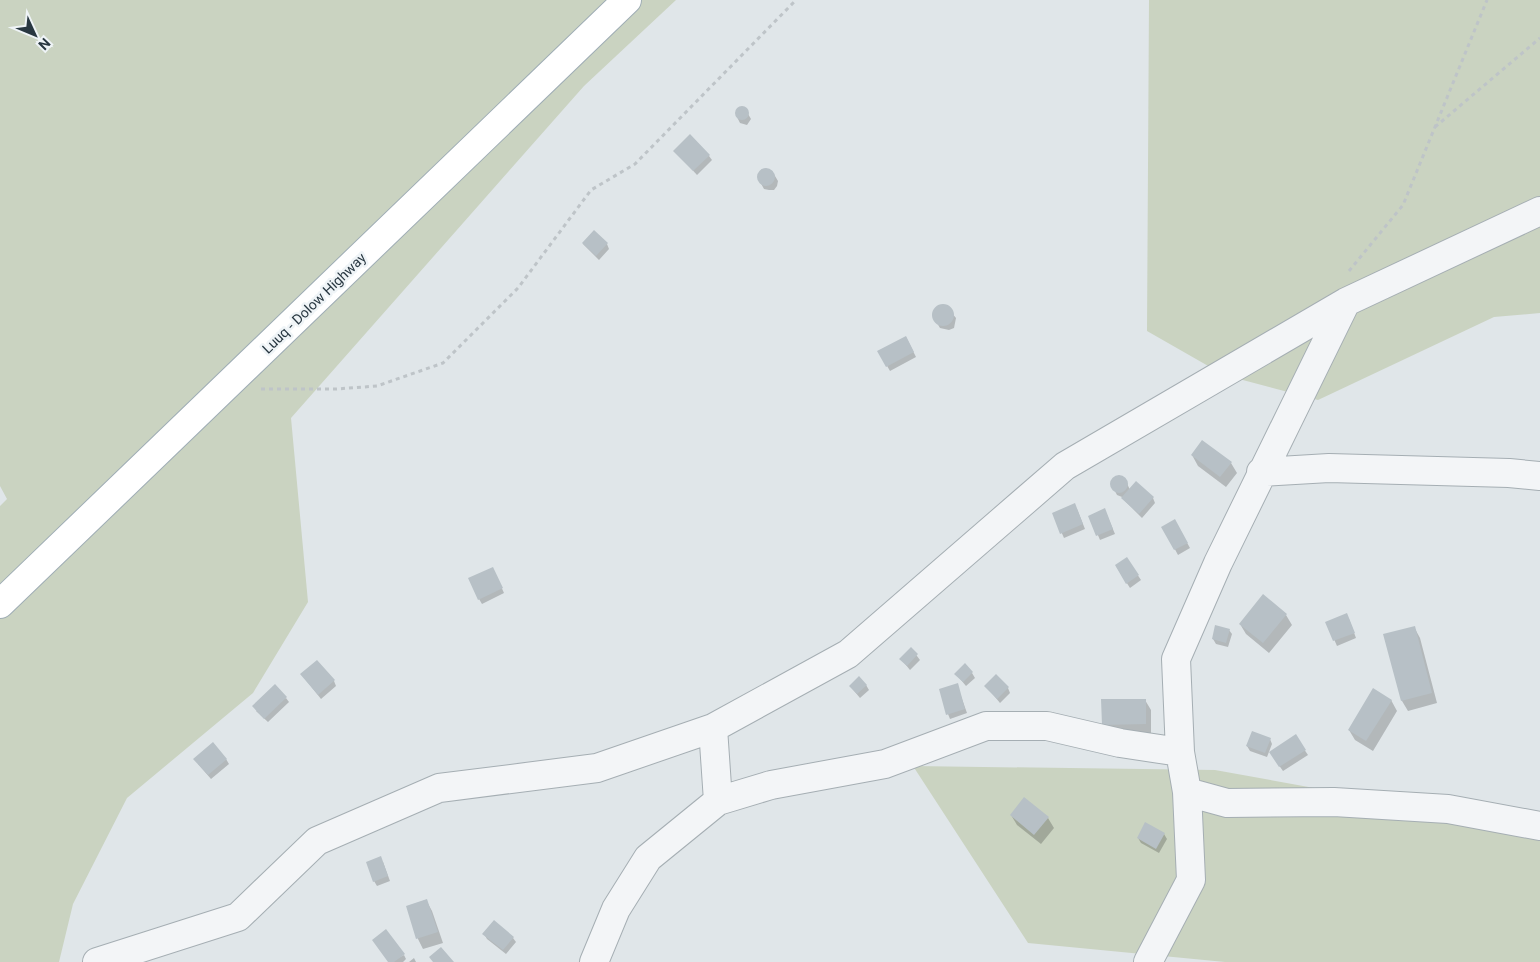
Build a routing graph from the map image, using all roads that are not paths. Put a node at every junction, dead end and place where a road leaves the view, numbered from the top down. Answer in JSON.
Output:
{"nodes":[{"id":1,"x":627,"y":0,"type":"edge"},
{"id":2,"x":1540,"y":211,"type":"edge"},
{"id":3,"x":1346,"y":302,"type":"junction"},
{"id":4,"x":1261,"y":472,"type":"junction"},
{"id":5,"x":1540,"y":476,"type":"edge"},
{"id":6,"x":0,"y":604,"type":"edge"},
{"id":7,"x":713,"y":728,"type":"junction"},
{"id":8,"x":1180,"y":752,"type":"junction"},
{"id":9,"x":1187,"y":792,"type":"junction"},
{"id":10,"x":718,"y":801,"type":"junction"},
{"id":11,"x":1540,"y":826,"type":"edge"},
{"id":12,"x":97,"y":962,"type":"edge"},
{"id":13,"x":594,"y":962,"type":"edge"},
{"id":14,"x":1148,"y":962,"type":"edge"}],
"edges":[{"from":1,"to":6,"type":"main road","name":"Luuq - Dolow Highway"},
{"from":2,"to":3,"type":"street"},
{"from":3,"to":4,"type":"street"},
{"from":3,"to":7,"type":"street"},
{"from":4,"to":5,"type":"street"},
{"from":4,"to":8,"type":"street"},
{"from":7,"to":10,"type":"street"},
{"from":7,"to":12,"type":"street"},
{"from":8,"to":9,"type":"street"},
{"from":8,"to":10,"type":"street"},
{"from":9,"to":11,"type":"street"},
{"from":9,"to":14,"type":"street"},
{"from":10,"to":13,"type":"street"}]}
